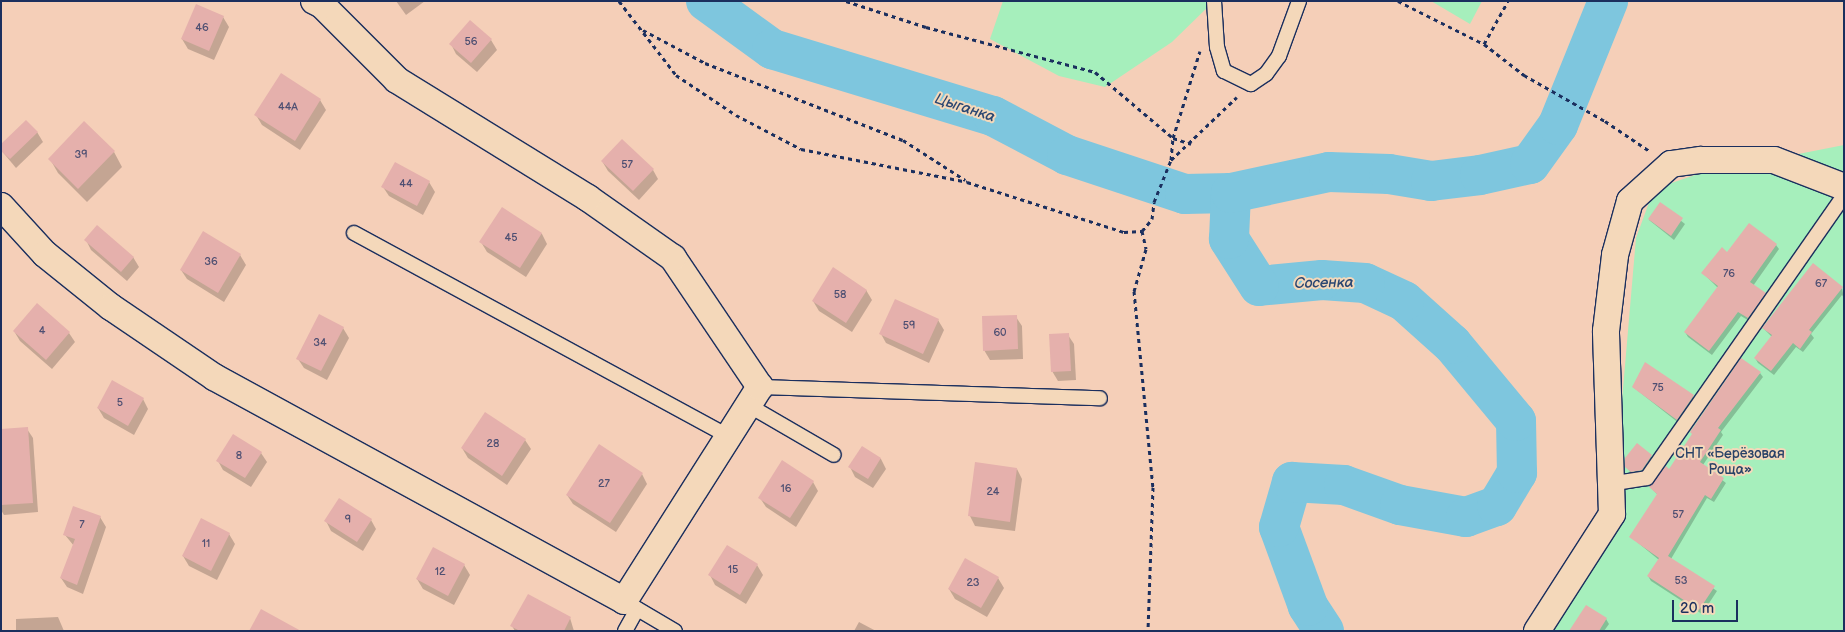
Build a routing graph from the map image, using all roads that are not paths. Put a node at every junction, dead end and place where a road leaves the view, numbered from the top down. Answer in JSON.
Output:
{"nodes":[{"id":1,"x":314,"y":1,"type":"edge"},
{"id":2,"x":1214,"y":1,"type":"edge"},
{"id":3,"x":1300,"y":1,"type":"edge"},
{"id":4,"x":1844,"y":187,"type":"edge"},
{"id":5,"x":1844,"y":196,"type":"edge"},
{"id":6,"x":1,"y":206,"type":"edge"},
{"id":7,"x":354,"y":233,"type":"dead end"},
{"id":8,"x":754,"y":396,"type":"junction"},
{"id":9,"x":1100,"y":398,"type":"dead end"},
{"id":10,"x":728,"y":436,"type":"junction"},
{"id":11,"x":834,"y":455,"type":"dead end"},
{"id":12,"x":1609,"y":484,"type":"junction"},
{"id":13,"x":630,"y":605,"type":"junction"},
{"id":14,"x":625,"y":631,"type":"edge"},
{"id":15,"x":675,"y":631,"type":"edge"},
{"id":16,"x":1537,"y":631,"type":"edge"}],
"edges":[{"from":1,"to":8,"type":"street"},
{"from":2,"to":3,"type":"lane"},
{"from":4,"to":12,"type":"street"},
{"from":5,"to":12,"type":"lane"},
{"from":6,"to":13,"type":"street"},
{"from":7,"to":10,"type":"lane"},
{"from":8,"to":9,"type":"lane"},
{"from":8,"to":10,"type":"street"},
{"from":8,"to":11,"type":"lane"},
{"from":10,"to":13,"type":"street"},
{"from":12,"to":16,"type":"street"},
{"from":13,"to":14,"type":"lane"},
{"from":13,"to":15,"type":"lane"}]}
